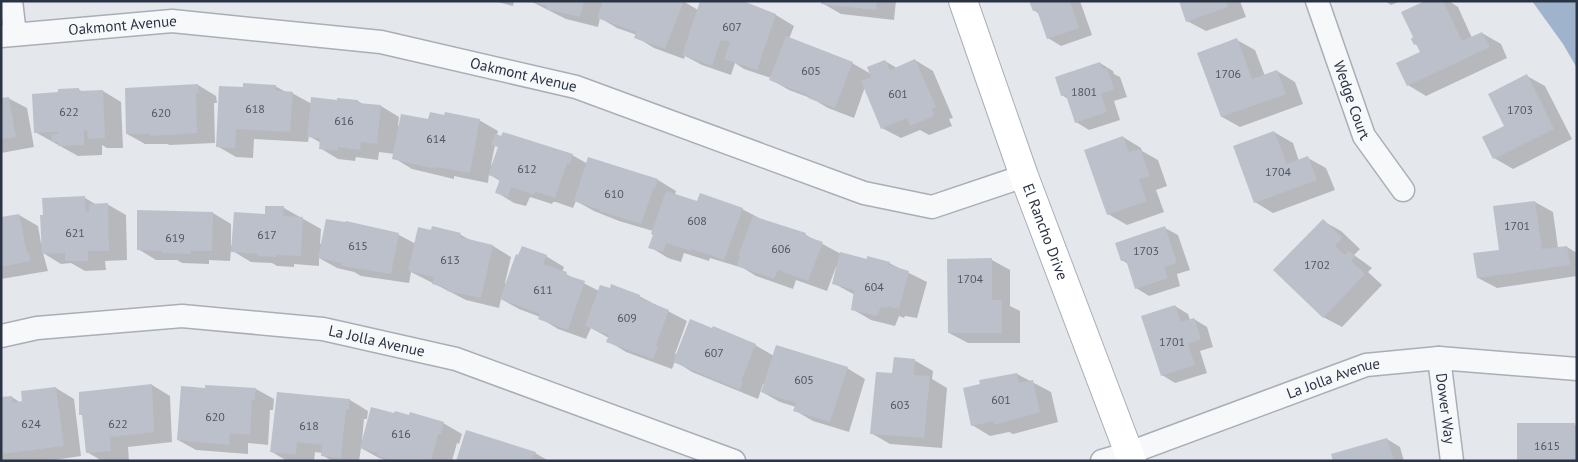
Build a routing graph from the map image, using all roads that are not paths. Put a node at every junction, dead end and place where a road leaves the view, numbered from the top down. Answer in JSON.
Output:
{"nodes":[{"id":1,"x":11,"y":1,"type":"edge"},
{"id":2,"x":963,"y":1,"type":"edge"},
{"id":3,"x":1317,"y":1,"type":"edge"},
{"id":4,"x":8,"y":35,"type":"edge"},
{"id":5,"x":1024,"y":176,"type":"junction"},
{"id":6,"x":1403,"y":190,"type":"dead end"},
{"id":7,"x":1,"y":336,"type":"edge"},
{"id":8,"x":1439,"y":358,"type":"junction"},
{"id":9,"x":1577,"y":369,"type":"edge"},
{"id":10,"x":1130,"y":457,"type":"edge"},
{"id":11,"x":734,"y":461,"type":"edge"},
{"id":12,"x":1102,"y":461,"type":"edge"},
{"id":13,"x":1452,"y":461,"type":"edge"}],
"edges":[{"from":1,"to":4,"type":"street"},
{"from":2,"to":5,"type":"street","name":"El Rancho Drive"},
{"from":3,"to":6,"type":"street","name":"Wedge Court"},
{"from":4,"to":5,"type":"street","name":"Oakmont Avenue"},
{"from":5,"to":10,"type":"street","name":"El Rancho Drive"},
{"from":7,"to":11,"type":"street","name":"La Jolla Avenue"},
{"from":8,"to":9,"type":"street","name":"La Jolla Avenue"},
{"from":8,"to":10,"type":"street","name":"La Jolla Avenue"},
{"from":8,"to":13,"type":"street","name":"Dower Way"},
{"from":10,"to":12,"type":"street","name":"La Jolla Avenue"}]}
